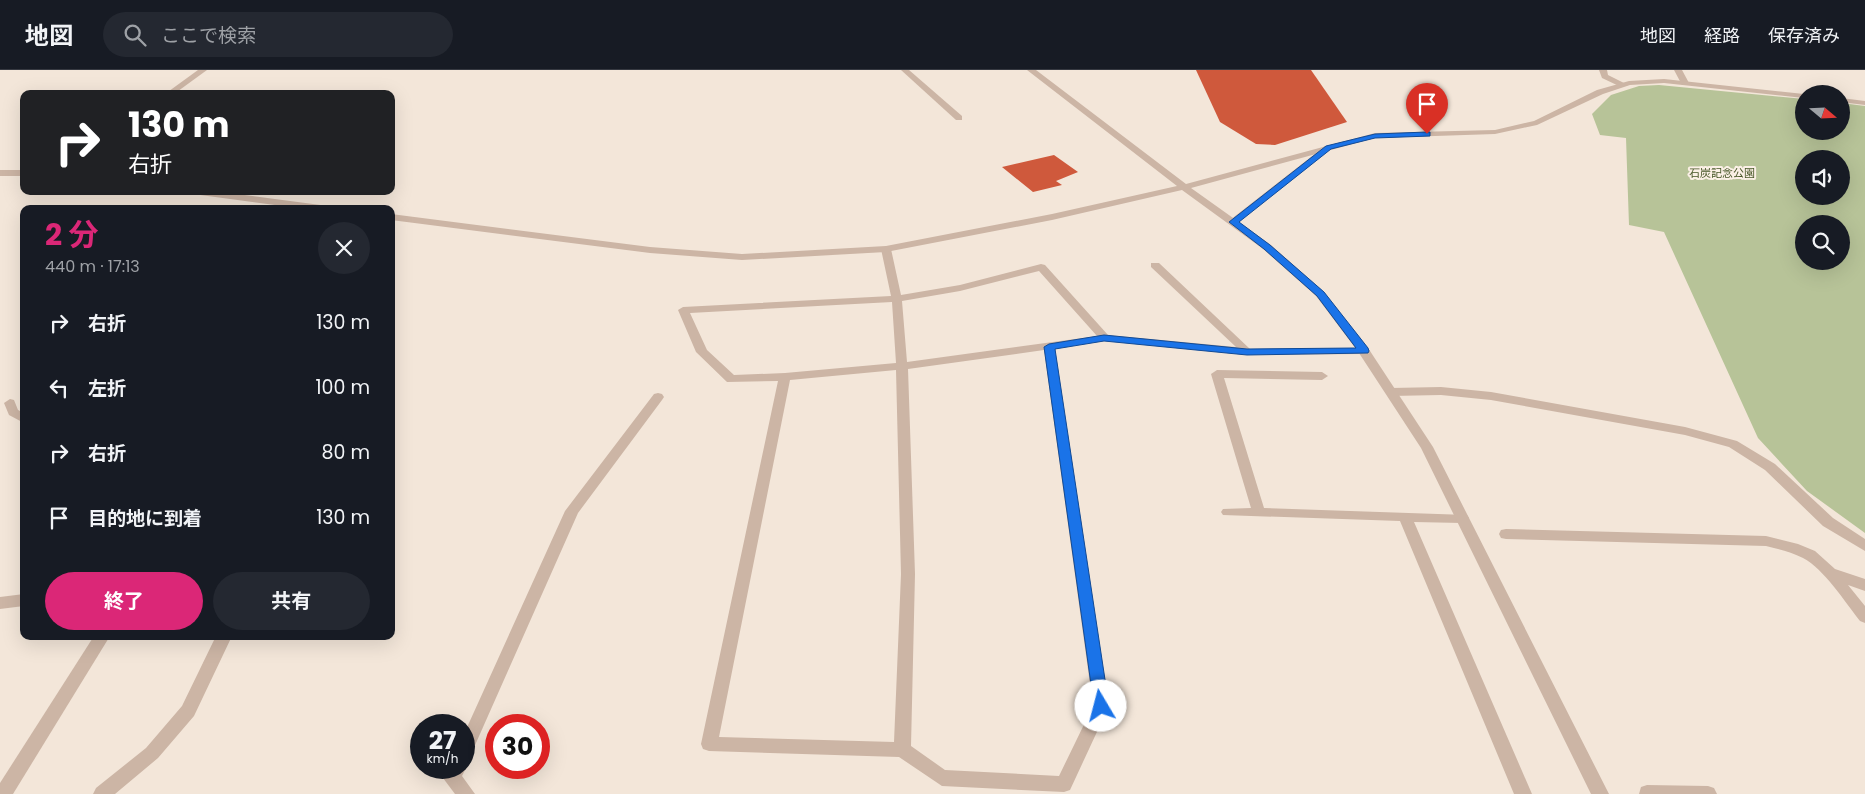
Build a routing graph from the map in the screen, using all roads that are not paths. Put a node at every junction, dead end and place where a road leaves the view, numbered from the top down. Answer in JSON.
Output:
{"nodes":[{"id":1,"x":203,"y":70,"type":"edge"},
{"id":2,"x":905,"y":70,"type":"edge"},
{"id":3,"x":1031,"y":70,"type":"edge"},
{"id":4,"x":1603,"y":70,"type":"edge"},
{"id":5,"x":1678,"y":70,"type":"edge"},
{"id":6,"x":1685,"y":83,"type":"junction"},
{"id":7,"x":1624,"y":84,"type":"junction"},
{"id":8,"x":175,"y":90,"type":"edge"},
{"id":9,"x":1795,"y":95,"type":"edge"},
{"id":10,"x":1850,"y":101,"type":"edge"},
{"id":11,"x":1865,"y":102,"type":"edge"},
{"id":12,"x":959,"y":118,"type":"dead end"},
{"id":13,"x":1328,"y":148,"type":"junction"},
{"id":14,"x":0,"y":173,"type":"edge"},
{"id":15,"x":20,"y":173,"type":"edge"},
{"id":16,"x":1184,"y":186,"type":"junction"},
{"id":17,"x":223,"y":195,"type":"edge"},
{"id":18,"x":298,"y":205,"type":"edge"},
{"id":19,"x":395,"y":218,"type":"edge"},
{"id":20,"x":1233,"y":222,"type":"junction"},
{"id":21,"x":886,"y":249,"type":"junction"},
{"id":22,"x":1155,"y":265,"type":"dead end"},
{"id":23,"x":897,"y":299,"type":"junction"},
{"id":24,"x":1104,"y":338,"type":"junction"},
{"id":25,"x":1049,"y":347,"type":"junction"},
{"id":26,"x":1364,"y":351,"type":"junction"},
{"id":27,"x":1247,"y":352,"type":"junction"},
{"id":28,"x":902,"y":366,"type":"junction"},
{"id":29,"x":1322,"y":376,"type":"dead end"},
{"id":30,"x":785,"y":377,"type":"junction"},
{"id":31,"x":1391,"y":392,"type":"junction"},
{"id":32,"x":658,"y":397,"type":"dead end"},
{"id":33,"x":10,"y":403,"type":"dead end"},
{"id":34,"x":20,"y":416,"type":"edge"},
{"id":35,"x":1228,"y":512,"type":"dead end"},
{"id":36,"x":1259,"y":513,"type":"junction"},
{"id":37,"x":1405,"y":516,"type":"junction"},
{"id":38,"x":1462,"y":518,"type":"junction"},
{"id":39,"x":1506,"y":534,"type":"dead end"},
{"id":40,"x":1865,"y":546,"type":"edge"},
{"id":41,"x":1830,"y":574,"type":"junction"},
{"id":42,"x":1865,"y":585,"type":"edge"},
{"id":43,"x":20,"y":600,"type":"edge"},
{"id":44,"x":0,"y":603,"type":"edge"},
{"id":45,"x":1865,"y":617,"type":"edge"},
{"id":46,"x":99,"y":640,"type":"edge"},
{"id":47,"x":222,"y":640,"type":"edge"},
{"id":48,"x":475,"y":728,"type":"edge"},
{"id":49,"x":902,"y":750,"type":"junction"},
{"id":50,"x":453,"y":779,"type":"edge"},
{"id":51,"x":1062,"y":789,"type":"edge"},
{"id":52,"x":1647,"y":793,"type":"edge"},
{"id":53,"x":3,"y":794,"type":"edge"},
{"id":54,"x":102,"y":794,"type":"edge"},
{"id":55,"x":466,"y":794,"type":"edge"},
{"id":56,"x":1523,"y":794,"type":"edge"},
{"id":57,"x":1600,"y":794,"type":"edge"},
{"id":58,"x":1708,"y":794,"type":"edge"}],
"edges":[{"from":1,"to":8,"type":"street"},
{"from":2,"to":12,"type":"street"},
{"from":3,"to":16,"type":"street"},
{"from":4,"to":7,"type":"street"},
{"from":5,"to":6,"type":"street"},
{"from":6,"to":7,"type":"street"},
{"from":6,"to":9,"type":"street"},
{"from":7,"to":13,"type":"street"},
{"from":10,"to":11,"type":"street"},
{"from":13,"to":16,"type":"street"},
{"from":13,"to":20,"type":"street"},
{"from":14,"to":15,"type":"street"},
{"from":16,"to":20,"type":"street"},
{"from":16,"to":21,"type":"street"},
{"from":17,"to":18,"type":"street"},
{"from":19,"to":21,"type":"street"},
{"from":20,"to":26,"type":"street"},
{"from":21,"to":23,"type":"street"},
{"from":22,"to":27,"type":"street"},
{"from":23,"to":24,"type":"street"},
{"from":23,"to":28,"type":"street"},
{"from":23,"to":30,"type":"street"},
{"from":24,"to":25,"type":"street"},
{"from":24,"to":27,"type":"street"},
{"from":25,"to":28,"type":"street"},
{"from":25,"to":51,"type":"street"},
{"from":26,"to":27,"type":"street"},
{"from":26,"to":31,"type":"street"},
{"from":28,"to":30,"type":"street"},
{"from":28,"to":49,"type":"street"},
{"from":29,"to":36,"type":"street"},
{"from":30,"to":49,"type":"street"},
{"from":31,"to":38,"type":"street"},
{"from":31,"to":40,"type":"street"},
{"from":32,"to":48,"type":"street"},
{"from":33,"to":34,"type":"street"},
{"from":35,"to":36,"type":"street"},
{"from":36,"to":37,"type":"street"},
{"from":37,"to":38,"type":"street"},
{"from":37,"to":56,"type":"street"},
{"from":38,"to":57,"type":"street"},
{"from":39,"to":41,"type":"street"},
{"from":41,"to":42,"type":"street"},
{"from":41,"to":45,"type":"street"},
{"from":43,"to":44,"type":"street"},
{"from":46,"to":53,"type":"street"},
{"from":47,"to":54,"type":"street"},
{"from":49,"to":51,"type":"street"},
{"from":50,"to":55,"type":"street"},
{"from":52,"to":58,"type":"street"}]}
